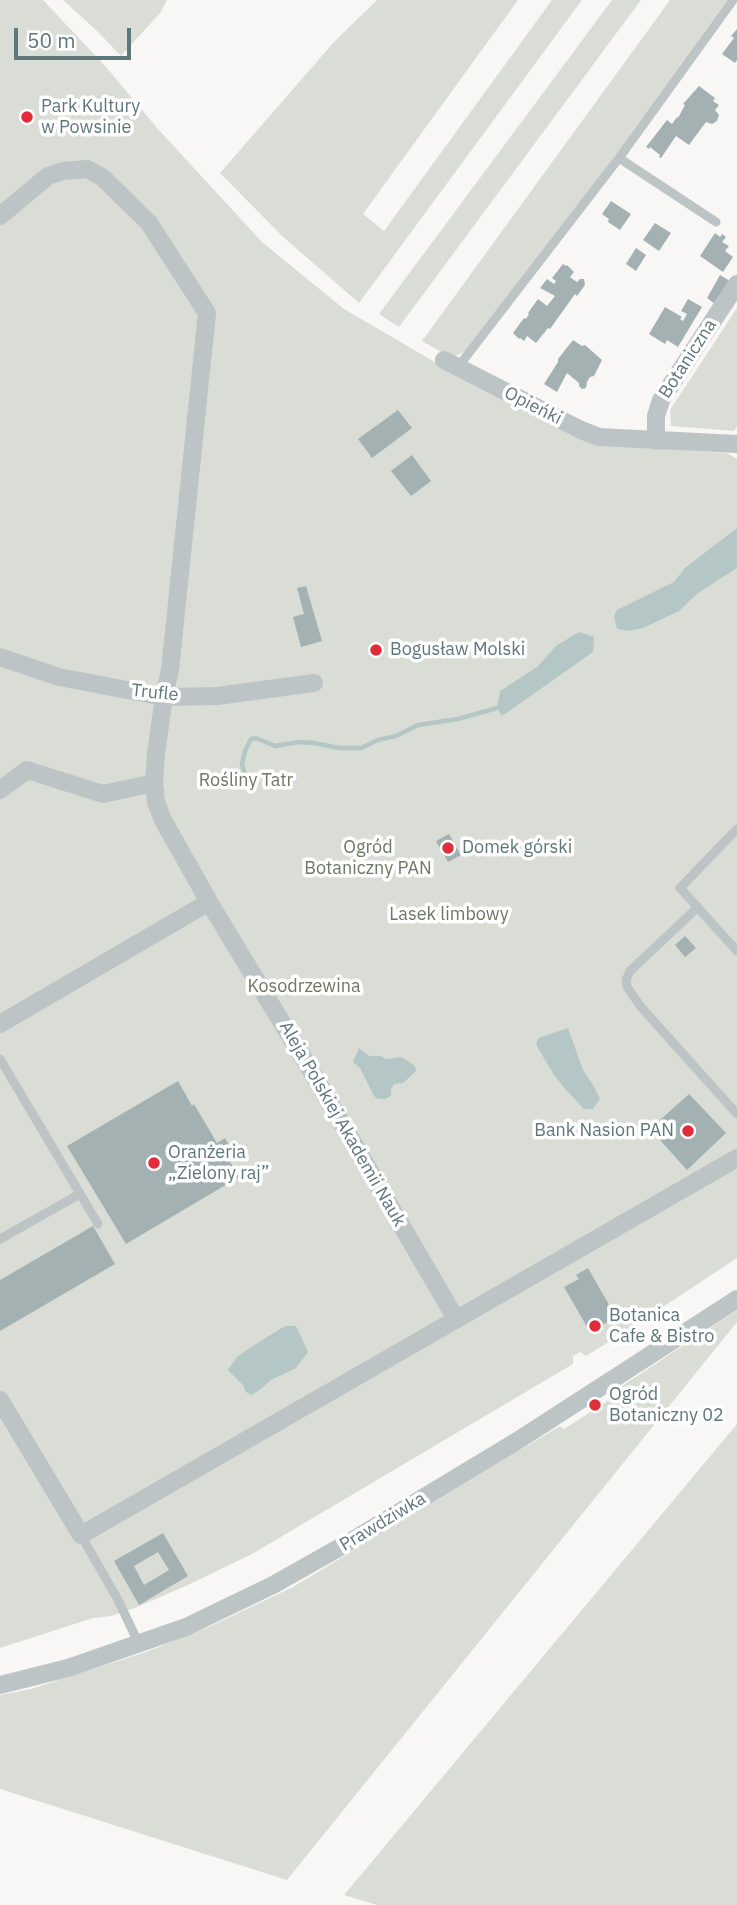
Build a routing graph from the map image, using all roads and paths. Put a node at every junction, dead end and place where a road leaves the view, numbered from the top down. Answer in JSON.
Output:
{"nodes":[{"id":1,"x":733,"y":0,"type":"edge"},
{"id":2,"x":618,"y":158,"type":"junction"},
{"id":3,"x":0,"y":216,"type":"edge"},
{"id":4,"x":716,"y":222,"type":"dead end"},
{"id":5,"x":737,"y":284,"type":"edge"},
{"id":6,"x":451,"y":364,"type":"joint"},
{"id":7,"x":656,"y":441,"type":"junction"},
{"id":8,"x":737,"y":444,"type":"edge"},
{"id":9,"x":0,"y":657,"type":"edge"},
{"id":10,"x":314,"y":683,"type":"dead end"},
{"id":11,"x":164,"y":697,"type":"junction"},
{"id":12,"x":154,"y":783,"type":"junction"},
{"id":13,"x":0,"y":790,"type":"edge"},
{"id":14,"x":737,"y":829,"type":"edge"},
{"id":15,"x":209,"y":902,"type":"junction"},
{"id":16,"x":698,"y":907,"type":"junction"},
{"id":17,"x":737,"y":951,"type":"edge"},
{"id":18,"x":0,"y":1024,"type":"edge"},
{"id":19,"x":0,"y":1059,"type":"edge"},
{"id":20,"x":737,"y":1114,"type":"edge"},
{"id":21,"x":737,"y":1158,"type":"edge"},
{"id":22,"x":80,"y":1194,"type":"junction"},
{"id":23,"x":98,"y":1224,"type":"dead end"},
{"id":24,"x":0,"y":1239,"type":"edge"},
{"id":25,"x":737,"y":1300,"type":"edge"},
{"id":26,"x":456,"y":1319,"type":"junction"},
{"id":27,"x":0,"y":1400,"type":"edge"},
{"id":28,"x":81,"y":1535,"type":"junction"},
{"id":29,"x":139,"y":1644,"type":"junction"},
{"id":30,"x":0,"y":1685,"type":"edge"}],
"edges":[{"from":1,"to":2,"type":"lane"},
{"from":2,"to":4,"type":"lane"},
{"from":2,"to":6,"type":"lane"},
{"from":3,"to":11,"type":"street","name":"Aleja Polskiej Akademii Nauk"},
{"from":5,"to":7,"type":"street","name":"Botaniczna"},
{"from":6,"to":7,"type":"street","name":"Opieńki"},
{"from":7,"to":8,"type":"street","name":"Opieńki"},
{"from":9,"to":11,"type":"street","name":"Trufle"},
{"from":10,"to":11,"type":"street","name":"Trufle"},
{"from":11,"to":12,"type":"street","name":"Aleja Polskiej Akademii Nauk"},
{"from":12,"to":13,"type":"street"},
{"from":12,"to":15,"type":"street","name":"Aleja Polskiej Akademii Nauk"},
{"from":14,"to":16,"type":"lane"},
{"from":15,"to":18,"type":"street"},
{"from":15,"to":26,"type":"street","name":"Aleja Polskiej Akademii Nauk"},
{"from":16,"to":17,"type":"lane"},
{"from":16,"to":20,"type":"lane"},
{"from":19,"to":22,"type":"lane"},
{"from":21,"to":26,"type":"street"},
{"from":22,"to":23,"type":"lane"},
{"from":22,"to":24,"type":"lane"},
{"from":25,"to":29,"type":"street","name":"Prawdziwka"},
{"from":26,"to":28,"type":"street"},
{"from":27,"to":28,"type":"street"},
{"from":28,"to":29,"type":"lane"},
{"from":29,"to":30,"type":"street","name":"Prawdziwka"}]}
